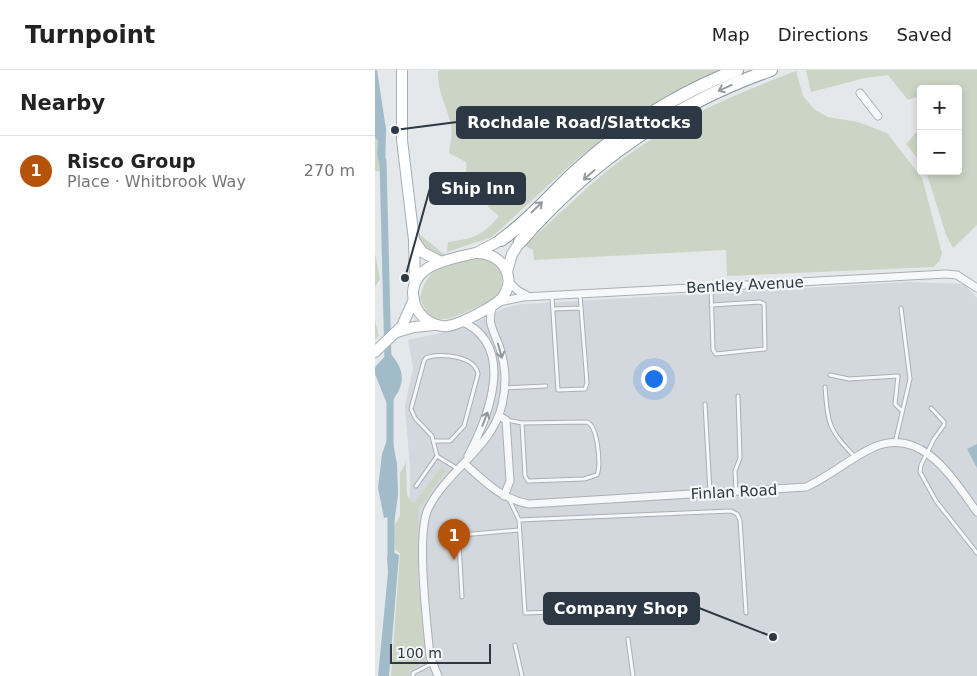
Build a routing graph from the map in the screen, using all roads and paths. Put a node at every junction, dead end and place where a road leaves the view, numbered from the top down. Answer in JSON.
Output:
{"nodes":[{"id":1,"x":402,"y":70,"type":"edge"},
{"id":2,"x":737,"y":70,"type":"edge"},
{"id":3,"x":771,"y":70,"type":"edge"},
{"id":4,"x":861,"y":93,"type":"dead end"},
{"id":5,"x":879,"y":116,"type":"dead end"},
{"id":6,"x":414,"y":240,"type":"junction"},
{"id":7,"x":501,"y":240,"type":"joint"},
{"id":8,"x":520,"y":242,"type":"joint"},
{"id":9,"x":475,"y":253,"type":"junction"},
{"id":10,"x":441,"y":262,"type":"junction"},
{"id":11,"x":508,"y":276,"type":"junction"},
{"id":12,"x":415,"y":284,"type":"junction"},
{"id":13,"x":711,"y":287,"type":"junction"},
{"id":14,"x":977,"y":288,"type":"edge"},
{"id":15,"x":580,"y":294,"type":"junction"},
{"id":16,"x":552,"y":295,"type":"junction"},
{"id":17,"x":532,"y":296,"type":"junction"},
{"id":18,"x":413,"y":299,"type":"junction"},
{"id":19,"x":496,"y":303,"type":"junction"},
{"id":20,"x":711,"y":305,"type":"junction"},
{"id":21,"x":581,"y":308,"type":"junction"},
{"id":22,"x":901,"y":308,"type":"dead end"},
{"id":23,"x":553,"y":309,"type":"junction"},
{"id":24,"x":461,"y":321,"type":"junction"},
{"id":25,"x":443,"y":326,"type":"junction"},
{"id":26,"x":395,"y":333,"type":"junction"},
{"id":27,"x":378,"y":349,"type":"edge"},
{"id":28,"x":830,"y":375,"type":"dead end"},
{"id":29,"x":546,"y":386,"type":"dead end"},
{"id":30,"x":825,"y":387,"type":"dead end"},
{"id":31,"x":505,"y":388,"type":"junction"},
{"id":32,"x":738,"y":396,"type":"dead end"},
{"id":33,"x":705,"y":404,"type":"dead end"},
{"id":34,"x":931,"y":408,"type":"dead end"},
{"id":35,"x":902,"y":412,"type":"junction"},
{"id":36,"x":502,"y":418,"type":"junction"},
{"id":37,"x":523,"y":423,"type":"junction"},
{"id":38,"x":435,"y":441,"type":"junction"},
{"id":39,"x":895,"y":444,"type":"junction"},
{"id":40,"x":928,"y":453,"type":"junction"},
{"id":41,"x":437,"y":456,"type":"junction"},
{"id":42,"x":856,"y":458,"type":"junction"},
{"id":43,"x":464,"y":463,"type":"junction"},
{"id":44,"x":459,"y":470,"type":"junction"},
{"id":45,"x":415,"y":486,"type":"dead end"},
{"id":46,"x":736,"y":491,"type":"junction"},
{"id":47,"x":710,"y":493,"type":"junction"},
{"id":48,"x":504,"y":496,"type":"junction"},
{"id":49,"x":511,"y":500,"type":"junction"},
{"id":50,"x":977,"y":512,"type":"edge"},
{"id":51,"x":519,"y":520,"type":"junction"},
{"id":52,"x":519,"y":530,"type":"junction"},
{"id":53,"x":977,"y":553,"type":"edge"},
{"id":54,"x":462,"y":596,"type":"dead end"},
{"id":55,"x":616,"y":610,"type":"dead end"},
{"id":56,"x":746,"y":613,"type":"dead end"},
{"id":57,"x":628,"y":638,"type":"dead end"},
{"id":58,"x":515,"y":645,"type":"dead end"},
{"id":59,"x":432,"y":664,"type":"junction"},
{"id":60,"x":413,"y":676,"type":"edge"},
{"id":61,"x":438,"y":676,"type":"edge"},
{"id":62,"x":522,"y":676,"type":"edge"},
{"id":63,"x":633,"y":676,"type":"edge"}],
"edges":[{"from":1,"to":6,"type":"main road"},
{"from":7,"to":2,"type":"highway","one_way":true},
{"from":3,"to":8,"type":"highway","one_way":true},
{"from":4,"to":5,"type":"street"},
{"from":6,"to":10,"type":"main road"},
{"from":6,"to":12,"type":"main road"},
{"from":7,"to":9,"type":"main road"},
{"from":8,"to":11,"type":"main road"},
{"from":9,"to":10,"type":"main road"},
{"from":9,"to":11,"type":"main road"},
{"from":10,"to":12,"type":"main road"},
{"from":11,"to":17,"type":"street"},
{"from":11,"to":19,"type":"main road"},
{"from":12,"to":18,"type":"main road"},
{"from":13,"to":14,"type":"street","name":"Bentley Avenue"},
{"from":13,"to":15,"type":"street","name":"Bentley Avenue"},
{"from":13,"to":20,"type":"lane"},
{"from":15,"to":16,"type":"street","name":"Bentley Avenue"},
{"from":15,"to":21,"type":"lane"},
{"from":16,"to":17,"type":"street","name":"Bentley Avenue"},
{"from":16,"to":23,"type":"lane"},
{"from":17,"to":19,"type":"street","name":"Bentley Avenue"},
{"from":18,"to":25,"type":"main road"},
{"from":18,"to":26,"type":"main road"},
{"from":19,"to":24,"type":"main road"},
{"from":19,"to":31,"type":"street","one_way":true},
{"from":20,"to":20,"type":"lane"},
{"from":21,"to":23,"type":"lane"},
{"from":21,"to":23,"type":"lane"},
{"from":22,"to":35,"type":"lane"},
{"from":24,"to":25,"type":"main road"},
{"from":43,"to":24,"type":"street","one_way":true},
{"from":25,"to":26,"type":"main road"},
{"from":26,"to":27,"type":"main road"},
{"from":28,"to":35,"type":"lane"},
{"from":29,"to":31,"type":"lane"},
{"from":30,"to":42,"type":"lane"},
{"from":31,"to":36,"type":"street"},
{"from":32,"to":46,"type":"lane"},
{"from":33,"to":47,"type":"lane"},
{"from":34,"to":40,"type":"lane"},
{"from":35,"to":39,"type":"lane"},
{"from":36,"to":37,"type":"lane"},
{"from":36,"to":43,"type":"street"},
{"from":36,"to":48,"type":"street"},
{"from":37,"to":37,"type":"lane"},
{"from":38,"to":38,"type":"lane"},
{"from":38,"to":41,"type":"lane"},
{"from":39,"to":40,"type":"street","name":"Finlan Road"},
{"from":39,"to":42,"type":"street","name":"Finlan Road"},
{"from":40,"to":50,"type":"street","name":"Finlan Road"},
{"from":40,"to":53,"type":"lane"},
{"from":41,"to":44,"type":"lane"},
{"from":41,"to":45,"type":"lane"},
{"from":42,"to":46,"type":"street","name":"Finlan Road"},
{"from":43,"to":44,"type":"street"},
{"from":43,"to":48,"type":"street","name":"Finlan Road"},
{"from":44,"to":59,"type":"street"},
{"from":46,"to":47,"type":"street","name":"Finlan Road"},
{"from":47,"to":49,"type":"street","name":"Finlan Road"},
{"from":48,"to":49,"type":"street","name":"Finlan Road"},
{"from":49,"to":51,"type":"lane"},
{"from":51,"to":52,"type":"lane"},
{"from":51,"to":56,"type":"lane"},
{"from":52,"to":54,"type":"lane"},
{"from":52,"to":55,"type":"lane"},
{"from":57,"to":63,"type":"lane"},
{"from":58,"to":62,"type":"lane"},
{"from":59,"to":60,"type":"lane"},
{"from":59,"to":61,"type":"street"}]}
